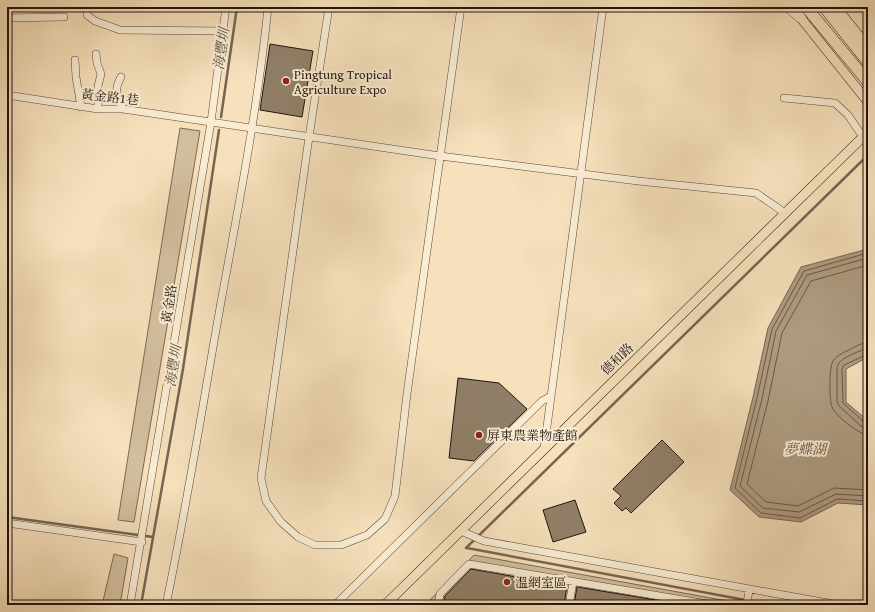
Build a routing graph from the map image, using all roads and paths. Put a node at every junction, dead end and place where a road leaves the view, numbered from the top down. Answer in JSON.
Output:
{"nodes":[{"id":1,"x":87,"y":7,"type":"edge"},
{"id":2,"x":226,"y":7,"type":"edge"},
{"id":3,"x":268,"y":7,"type":"edge"},
{"id":4,"x":329,"y":7,"type":"edge"},
{"id":5,"x":461,"y":7,"type":"edge"},
{"id":6,"x":603,"y":7,"type":"edge"},
{"id":7,"x":786,"y":7,"type":"edge"},
{"id":8,"x":794,"y":7,"type":"edge"},
{"id":9,"x":806,"y":7,"type":"edge"},
{"id":10,"x":824,"y":7,"type":"edge"},
{"id":11,"x":836,"y":7,"type":"edge"},
{"id":12,"x":64,"y":17,"type":"dead end"},
{"id":13,"x":7,"y":18,"type":"edge"},
{"id":14,"x":804,"y":22,"type":"junction"},
{"id":15,"x":223,"y":30,"type":"junction"},
{"id":16,"x":868,"y":47,"type":"edge"},
{"id":17,"x":96,"y":54,"type":"dead end"},
{"id":18,"x":75,"y":60,"type":"dead end"},
{"id":19,"x":868,"y":62,"type":"edge"},
{"id":20,"x":121,"y":77,"type":"dead end"},
{"id":21,"x":868,"y":82,"type":"edge"},
{"id":22,"x":7,"y":95,"type":"edge"},
{"id":23,"x":784,"y":98,"type":"dead end"},
{"id":24,"x":868,"y":102,"type":"edge"},
{"id":25,"x":81,"y":107,"type":"junction"},
{"id":26,"x":98,"y":109,"type":"junction"},
{"id":27,"x":124,"y":109,"type":"junction"},
{"id":28,"x":211,"y":122,"type":"junction"},
{"id":29,"x":252,"y":128,"type":"junction"},
{"id":30,"x":866,"y":134,"type":"edge"},
{"id":31,"x":309,"y":137,"type":"junction"},
{"id":32,"x":440,"y":156,"type":"junction"},
{"id":33,"x":581,"y":174,"type":"junction"},
{"id":34,"x":785,"y":213,"type":"junction"},
{"id":35,"x":551,"y":396,"type":"junction"},
{"id":36,"x":544,"y":449,"type":"junction"},
{"id":37,"x":7,"y":524,"type":"edge"},
{"id":38,"x":461,"y":531,"type":"junction"},
{"id":39,"x":142,"y":542,"type":"junction"},
{"id":40,"x":573,"y":582,"type":"junction"},
{"id":41,"x":749,"y":589,"type":"junction"},
{"id":42,"x":130,"y":605,"type":"edge"},
{"id":43,"x":166,"y":605,"type":"edge"},
{"id":44,"x":335,"y":605,"type":"edge"},
{"id":45,"x":385,"y":605,"type":"edge"},
{"id":46,"x":438,"y":605,"type":"edge"},
{"id":47,"x":569,"y":605,"type":"edge"},
{"id":48,"x":714,"y":605,"type":"edge"},
{"id":49,"x":747,"y":605,"type":"edge"},
{"id":50,"x":839,"y":605,"type":"edge"}],
"edges":[{"from":1,"to":15,"type":"street"},
{"from":2,"to":15,"type":"street","name":"黃金路"},
{"from":3,"to":29,"type":"street"},
{"from":4,"to":31,"type":"street"},
{"from":5,"to":32,"type":"street"},
{"from":6,"to":33,"type":"street"},
{"from":7,"to":14,"type":"street"},
{"from":8,"to":14,"type":"main road"},
{"from":9,"to":21,"type":"highway"},
{"from":10,"to":19,"type":"highway"},
{"from":11,"to":16,"type":"main road"},
{"from":12,"to":13,"type":"street"},
{"from":14,"to":24,"type":"main road"},
{"from":15,"to":28,"type":"street","name":"黃金路"},
{"from":17,"to":26,"type":"street"},
{"from":18,"to":25,"type":"street"},
{"from":20,"to":27,"type":"street"},
{"from":22,"to":25,"type":"street","name":"黃金路1巷"},
{"from":23,"to":30,"type":"street"},
{"from":25,"to":26,"type":"street","name":"黃金路1巷"},
{"from":26,"to":27,"type":"street","name":"黃金路1巷"},
{"from":27,"to":28,"type":"street","name":"黃金路1巷"},
{"from":28,"to":29,"type":"street","name":"黃金路1巷"},
{"from":28,"to":39,"type":"street","name":"黃金路"},
{"from":29,"to":31,"type":"street","name":"黃金路1巷"},
{"from":29,"to":43,"type":"street"},
{"from":30,"to":34,"type":"main road","name":"德和路"},
{"from":31,"to":32,"type":"street","name":"黃金路1巷"},
{"from":31,"to":32,"type":"street"},
{"from":32,"to":33,"type":"street","name":"黃金路1巷"},
{"from":33,"to":34,"type":"street","name":"黃金路1巷"},
{"from":33,"to":35,"type":"street"},
{"from":34,"to":36,"type":"main road","name":"德和路"},
{"from":35,"to":36,"type":"street"},
{"from":35,"to":44,"type":"street"},
{"from":36,"to":38,"type":"main road","name":"德和路"},
{"from":37,"to":39,"type":"street"},
{"from":38,"to":41,"type":"street"},
{"from":38,"to":45,"type":"main road","name":"德和路"},
{"from":39,"to":42,"type":"street","name":"黃金路"},
{"from":40,"to":46,"type":"street"},
{"from":40,"to":47,"type":"street"},
{"from":40,"to":48,"type":"street"},
{"from":41,"to":49,"type":"street"},
{"from":41,"to":50,"type":"street"}]}
